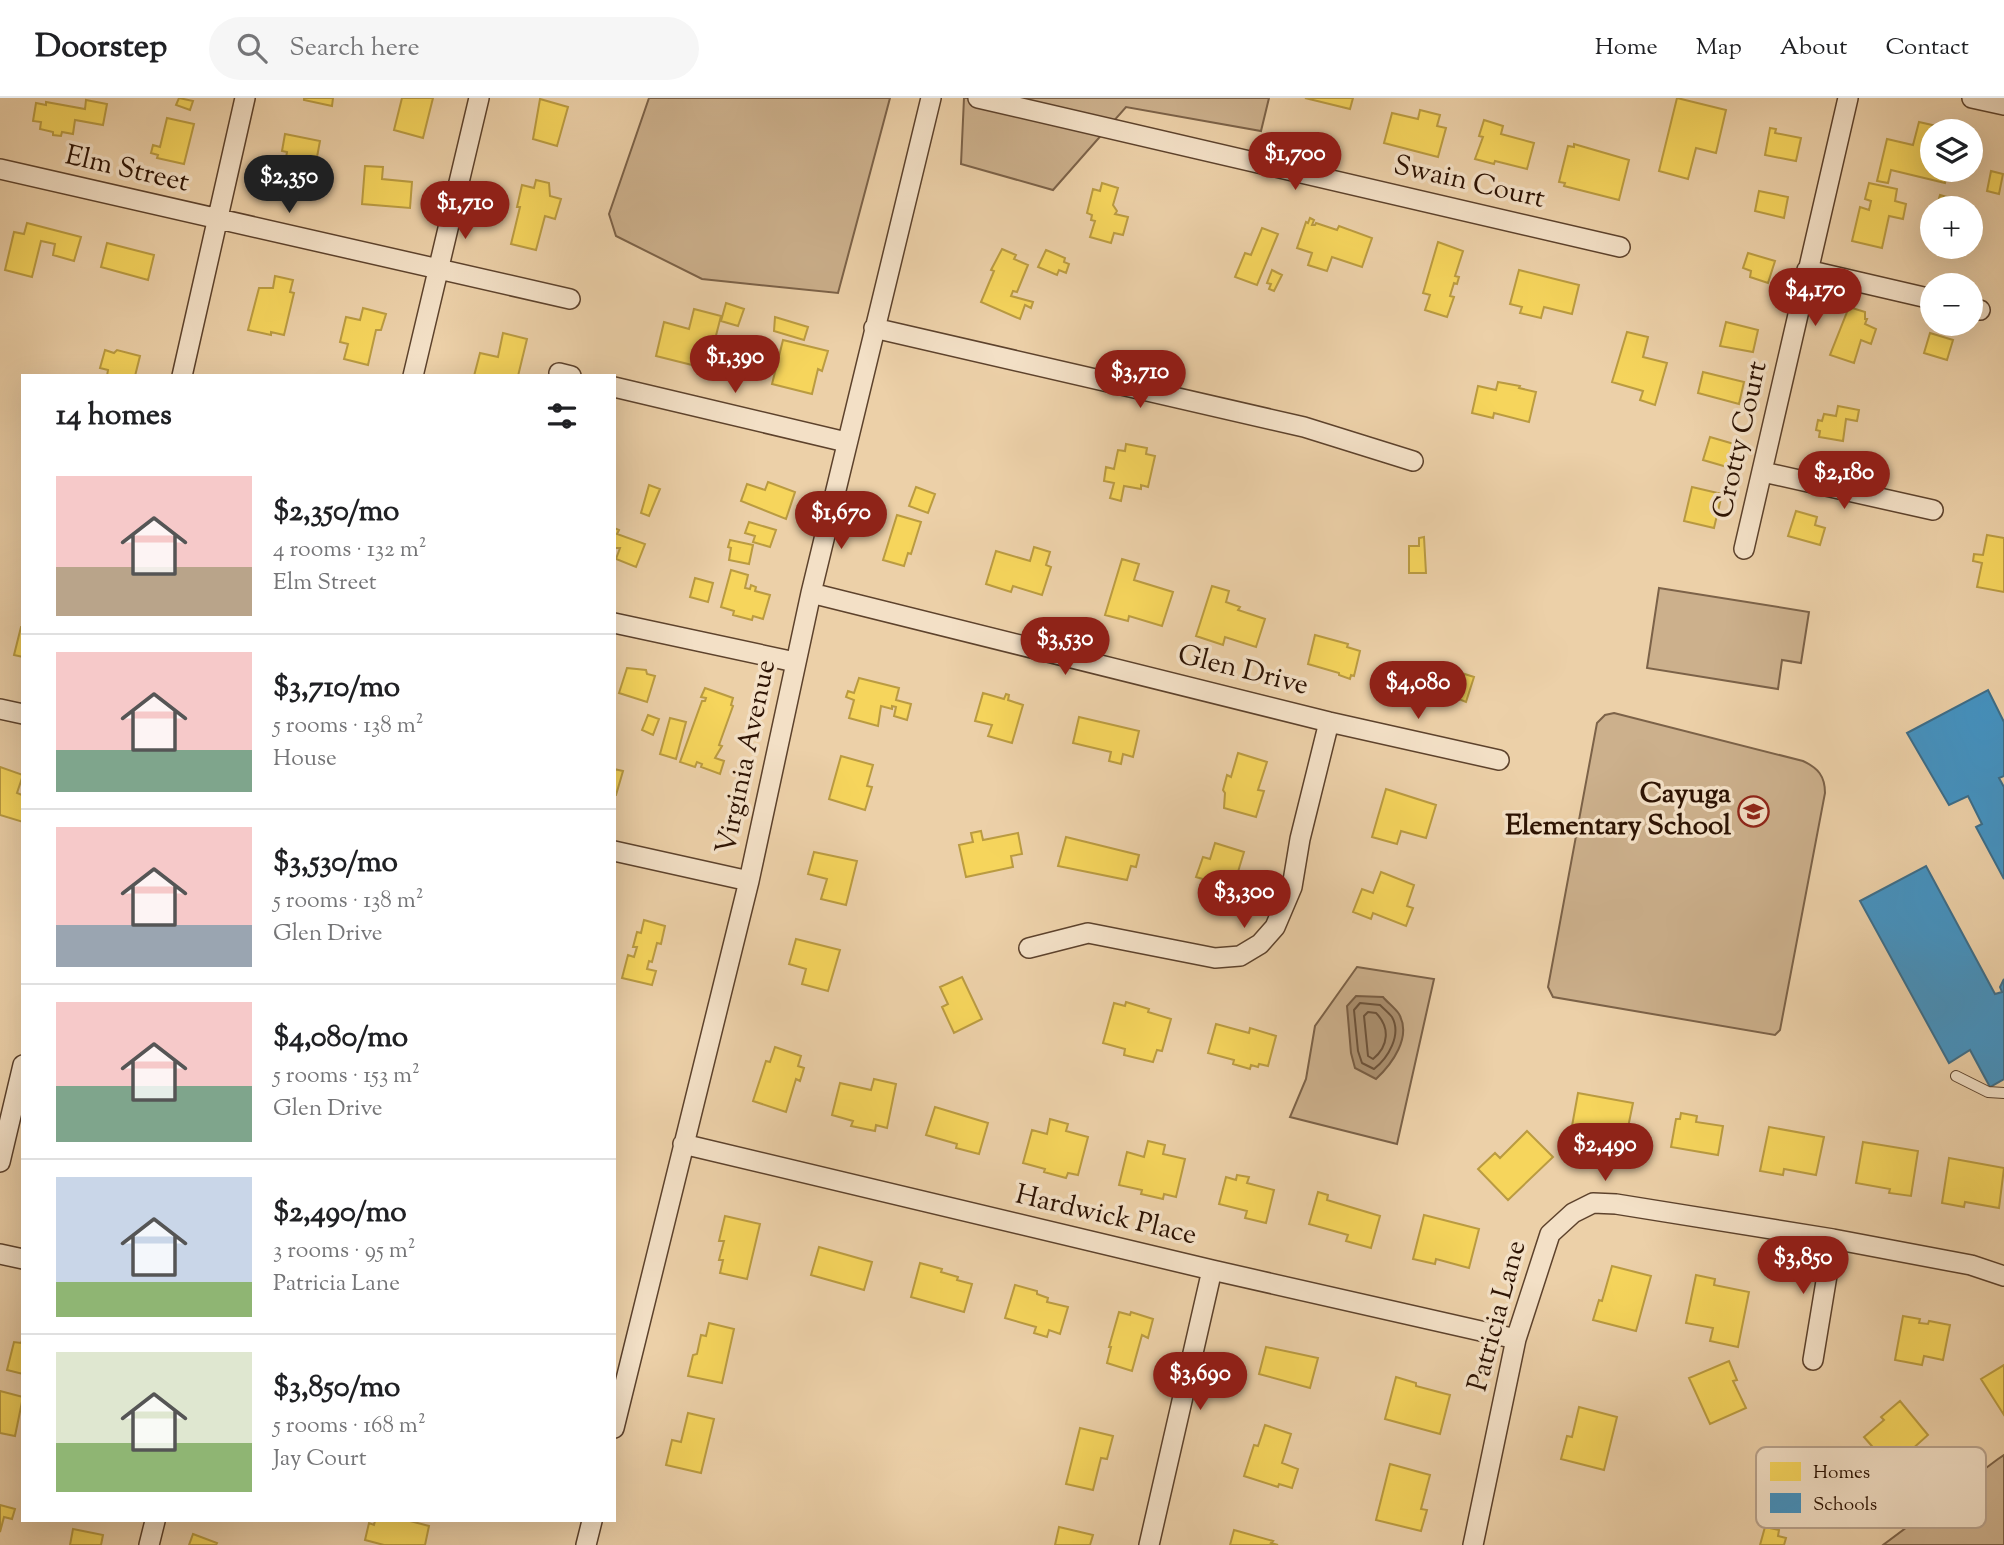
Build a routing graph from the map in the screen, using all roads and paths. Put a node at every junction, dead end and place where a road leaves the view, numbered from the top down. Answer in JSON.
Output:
{"nodes":[{"id":1,"x":245,"y":98,"type":"edge"},
{"id":2,"x":479,"y":98,"type":"edge"},
{"id":3,"x":931,"y":98,"type":"edge"},
{"id":4,"x":978,"y":98,"type":"edge"},
{"id":5,"x":1848,"y":98,"type":"edge"},
{"id":6,"x":1972,"y":98,"type":"edge"},
{"id":7,"x":2004,"y":105,"type":"edge"},
{"id":8,"x":0,"y":169,"type":"edge"},
{"id":9,"x":218,"y":219,"type":"junction"},
{"id":10,"x":1620,"y":247,"type":"dead end"},
{"id":11,"x":437,"y":269,"type":"junction"},
{"id":12,"x":1807,"y":270,"type":"junction"},
{"id":13,"x":1920,"y":296,"type":"edge"},
{"id":14,"x":570,"y":299,"type":"dead end"},
{"id":15,"x":874,"y":328,"type":"junction"},
{"id":16,"x":182,"y":374,"type":"edge"},
{"id":17,"x":413,"y":374,"type":"edge"},
{"id":18,"x":616,"y":387,"type":"edge"},
{"id":19,"x":846,"y":442,"type":"junction"},
{"id":20,"x":1413,"y":461,"type":"dead end"},
{"id":21,"x":1763,"y":472,"type":"junction"},
{"id":22,"x":1933,"y":510,"type":"dead end"},
{"id":23,"x":1744,"y":549,"type":"dead end"},
{"id":24,"x":811,"y":593,"type":"junction"},
{"id":25,"x":616,"y":623,"type":"edge"},
{"id":26,"x":795,"y":662,"type":"junction"},
{"id":27,"x":0,"y":709,"type":"edge"},
{"id":28,"x":21,"y":714,"type":"edge"},
{"id":29,"x":1329,"y":722,"type":"junction"},
{"id":30,"x":1499,"y":760,"type":"dead end"},
{"id":31,"x":616,"y":852,"type":"edge"},
{"id":32,"x":749,"y":881,"type":"junction"},
{"id":33,"x":1028,"y":948,"type":"dead end"},
{"id":34,"x":21,"y":1073,"type":"edge"},
{"id":35,"x":1956,"y":1076,"type":"dead end"},
{"id":36,"x":2004,"y":1093,"type":"edge"},
{"id":37,"x":683,"y":1144,"type":"junction"},
{"id":38,"x":0,"y":1162,"type":"edge"},
{"id":39,"x":1833,"y":1239,"type":"junction"},
{"id":40,"x":0,"y":1254,"type":"edge"},
{"id":41,"x":21,"y":1259,"type":"edge"},
{"id":42,"x":1212,"y":1270,"type":"junction"},
{"id":43,"x":2004,"y":1276,"type":"edge"},
{"id":44,"x":1516,"y":1339,"type":"junction"},
{"id":45,"x":1813,"y":1360,"type":"dead end"},
{"id":46,"x":616,"y":1420,"type":"edge"},
{"id":47,"x":155,"y":1522,"type":"edge"},
{"id":48,"x":592,"y":1522,"type":"edge"},
{"id":49,"x":149,"y":1545,"type":"edge"},
{"id":50,"x":586,"y":1545,"type":"edge"},
{"id":51,"x":1149,"y":1545,"type":"edge"},
{"id":52,"x":1473,"y":1545,"type":"edge"}],
"edges":[{"from":1,"to":9,"type":"street"},
{"from":2,"to":11,"type":"street"},
{"from":3,"to":15,"type":"street","name":"Virginia Avenue"},
{"from":4,"to":10,"type":"street","name":"Swain Court"},
{"from":5,"to":12,"type":"street","name":"Crotty Court"},
{"from":6,"to":7,"type":"street"},
{"from":8,"to":9,"type":"street","name":"Elm Street"},
{"from":9,"to":11,"type":"street","name":"Elm Street"},
{"from":9,"to":16,"type":"street"},
{"from":11,"to":14,"type":"street","name":"Elm Street"},
{"from":11,"to":17,"type":"street"},
{"from":12,"to":13,"type":"street"},
{"from":12,"to":21,"type":"street","name":"Crotty Court"},
{"from":15,"to":19,"type":"street","name":"Virginia Avenue"},
{"from":15,"to":20,"type":"street"},
{"from":18,"to":19,"type":"street"},
{"from":19,"to":24,"type":"street","name":"Virginia Avenue"},
{"from":21,"to":22,"type":"street"},
{"from":21,"to":23,"type":"street","name":"Crotty Court"},
{"from":24,"to":26,"type":"street","name":"Virginia Avenue"},
{"from":24,"to":29,"type":"street","name":"Glen Drive"},
{"from":25,"to":26,"type":"street"},
{"from":26,"to":32,"type":"street","name":"Virginia Avenue"},
{"from":27,"to":28,"type":"street"},
{"from":29,"to":30,"type":"street","name":"Glen Drive"},
{"from":29,"to":33,"type":"street"},
{"from":31,"to":32,"type":"street"},
{"from":32,"to":37,"type":"street","name":"Virginia Avenue"},
{"from":34,"to":38,"type":"street"},
{"from":35,"to":36,"type":"lane"},
{"from":37,"to":42,"type":"street","name":"Hardwick Place"},
{"from":37,"to":46,"type":"street","name":"Virginia Avenue"},
{"from":39,"to":43,"type":"street","name":"Patricia Lane"},
{"from":39,"to":44,"type":"street","name":"Patricia Lane"},
{"from":39,"to":45,"type":"street"},
{"from":40,"to":41,"type":"street"},
{"from":42,"to":44,"type":"street","name":"Hardwick Place"},
{"from":42,"to":51,"type":"street"},
{"from":44,"to":52,"type":"street","name":"Patricia Lane"},
{"from":47,"to":49,"type":"street"},
{"from":48,"to":50,"type":"street"}]}
